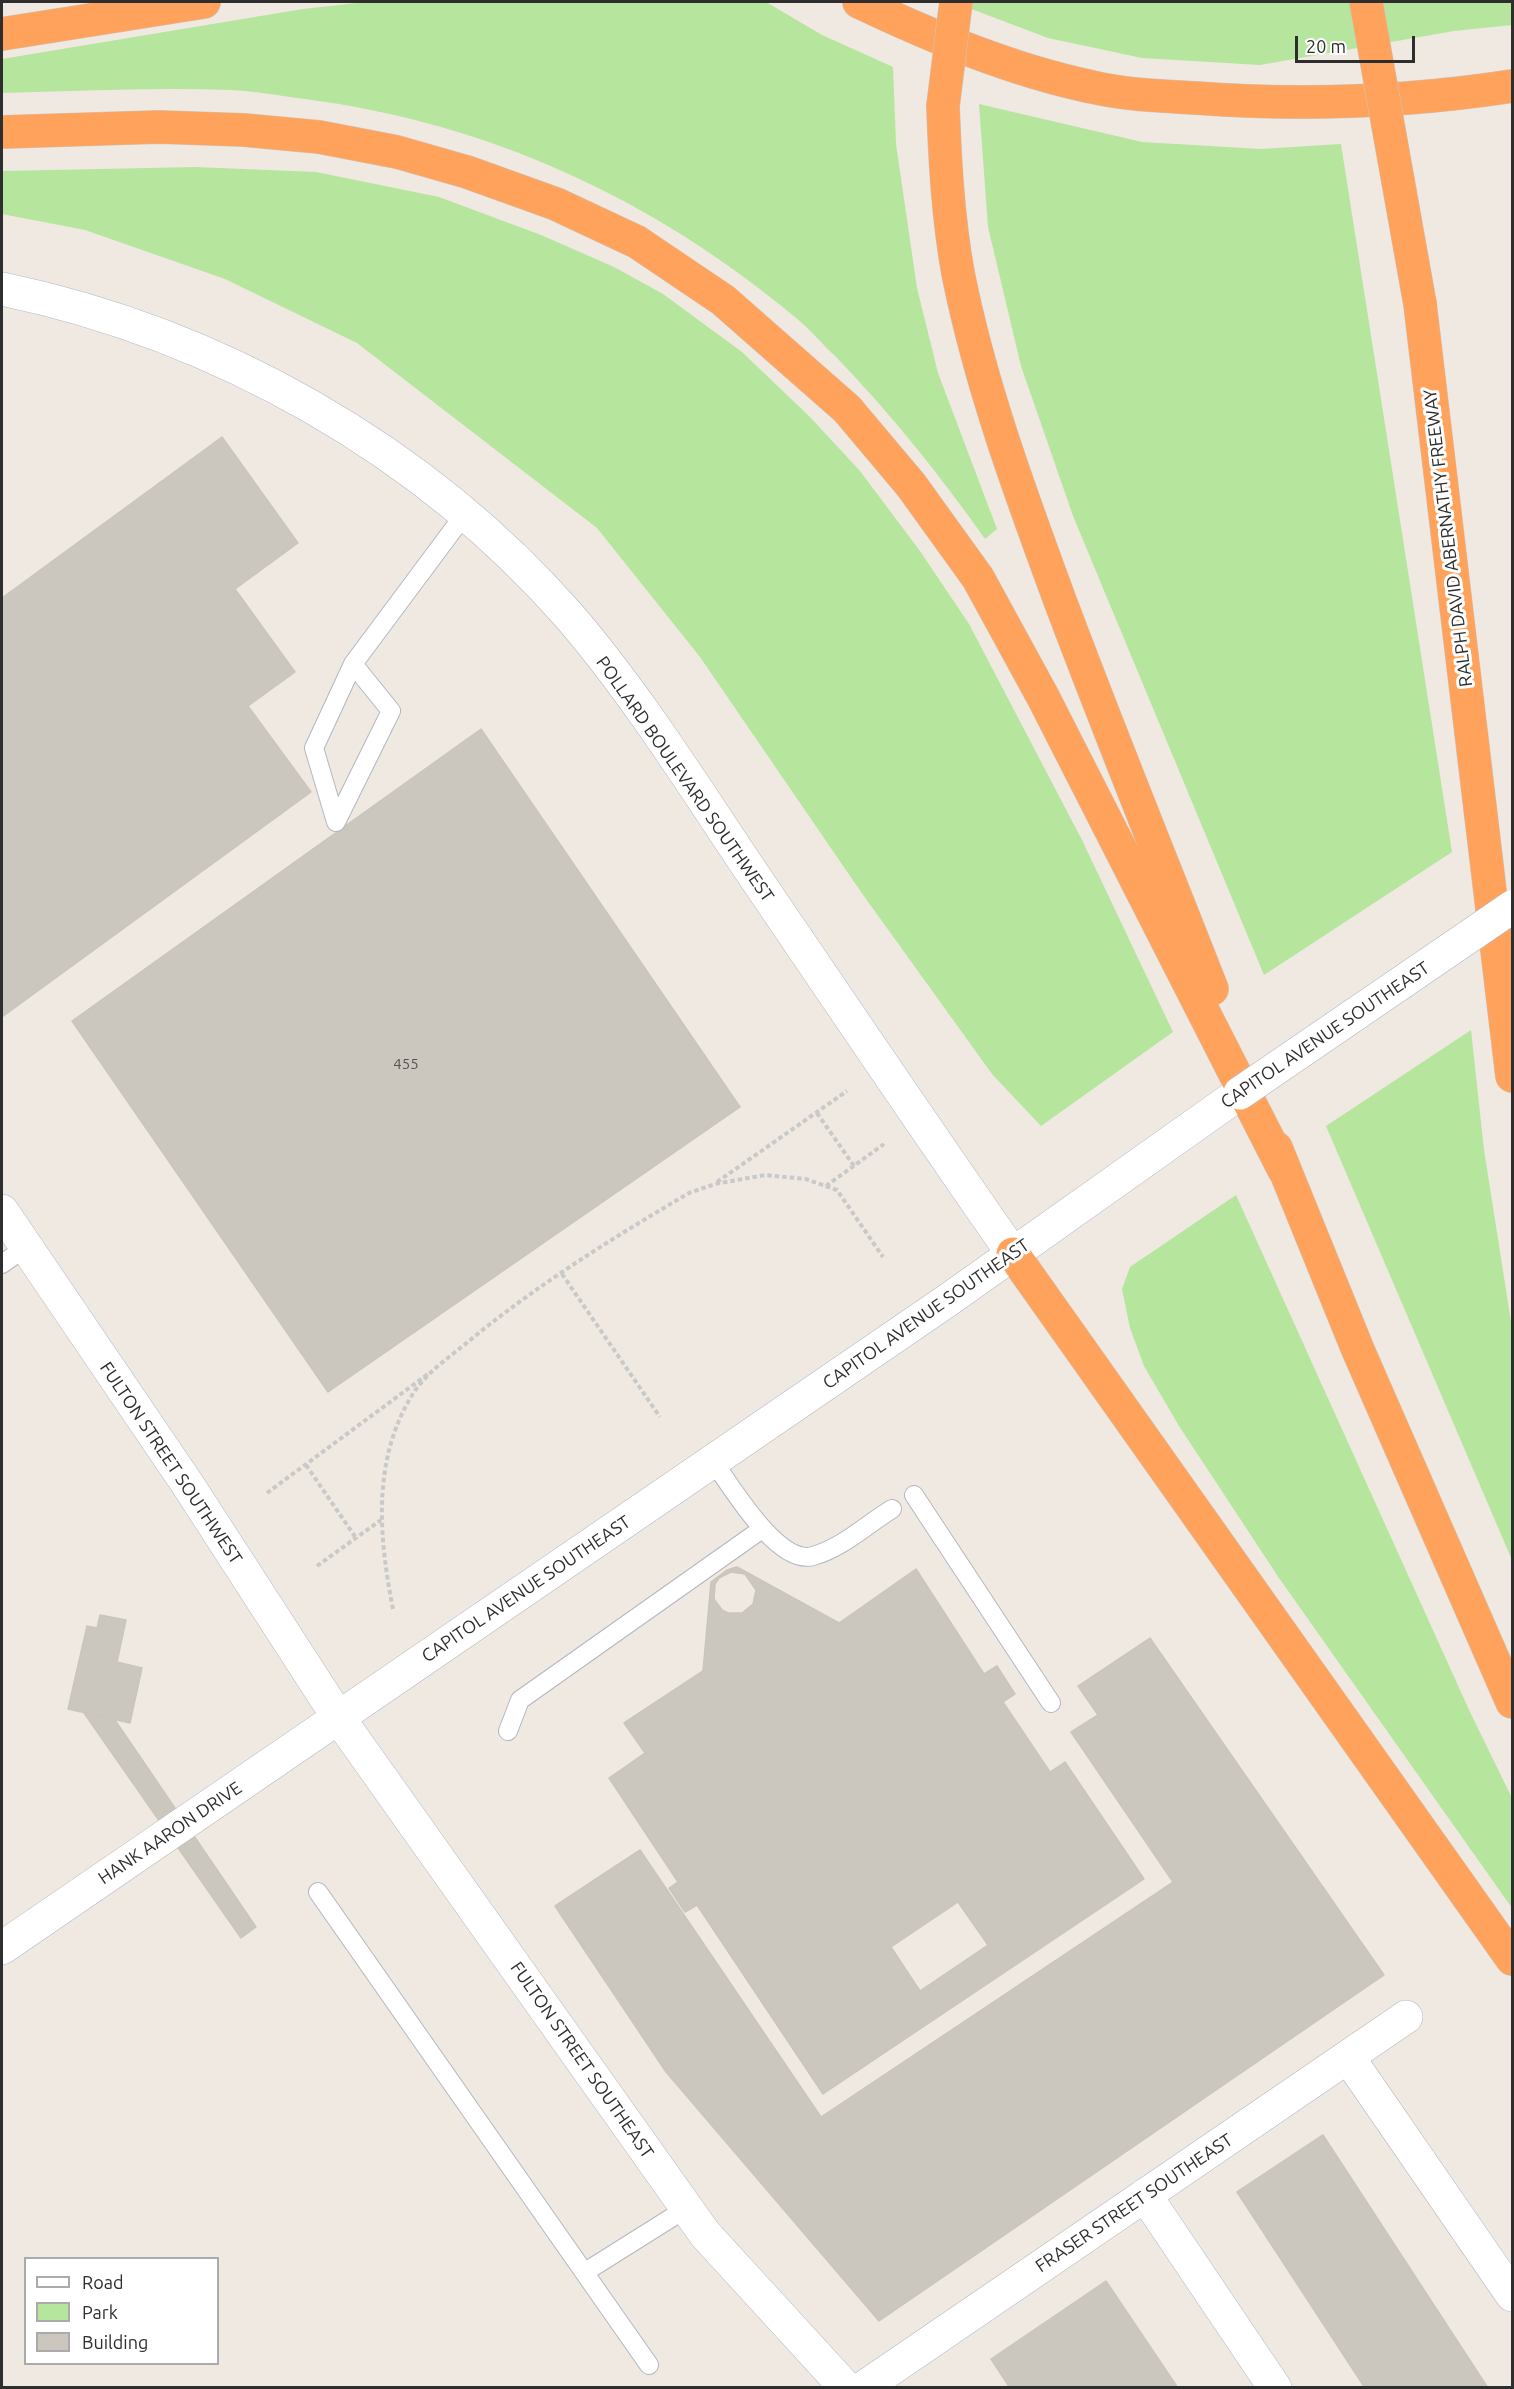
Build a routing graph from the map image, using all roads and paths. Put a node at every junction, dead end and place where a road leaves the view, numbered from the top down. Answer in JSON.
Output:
{"nodes":[{"id":1,"x":204,"y":2,"type":"edge"},
{"id":2,"x":859,"y":2,"type":"edge"},
{"id":3,"x":956,"y":2,"type":"edge"},
{"id":4,"x":1366,"y":2,"type":"edge"},
{"id":5,"x":2,"y":34,"type":"edge"},
{"id":6,"x":1512,"y":86,"type":"edge"},
{"id":7,"x":2,"y":132,"type":"edge"},
{"id":8,"x":2,"y":289,"type":"edge"},
{"id":9,"x":464,"y":515,"type":"junction"},
{"id":10,"x":353,"y":664,"type":"junction"},
{"id":11,"x":1512,"y":907,"type":"edge"},
{"id":12,"x":1512,"y":1076,"type":"edge"},
{"id":13,"x":847,"y":1091,"type":"dead end"},
{"id":14,"x":817,"y":1113,"type":"junction"},
{"id":15,"x":884,"y":1144,"type":"dead end"},
{"id":16,"x":854,"y":1166,"type":"junction"},
{"id":17,"x":1284,"y":1170,"type":"junction"},
{"id":18,"x":715,"y":1184,"type":"junction"},
{"id":19,"x":826,"y":1186,"type":"junction"},
{"id":20,"x":2,"y":1211,"type":"edge"},
{"id":21,"x":1013,"y":1254,"type":"junction"},
{"id":22,"x":14,"y":1256,"type":"edge"},
{"id":23,"x":883,"y":1257,"type":"dead end"},
{"id":24,"x":562,"y":1274,"type":"junction"},
{"id":25,"x":436,"y":1368,"type":"junction"},
{"id":26,"x":660,"y":1417,"type":"dead end"},
{"id":27,"x":713,"y":1461,"type":"junction"},
{"id":28,"x":306,"y":1465,"type":"junction"},
{"id":29,"x":267,"y":1493,"type":"dead end"},
{"id":30,"x":914,"y":1495,"type":"dead end"},
{"id":31,"x":892,"y":1509,"type":"dead end"},
{"id":32,"x":382,"y":1520,"type":"junction"},
{"id":33,"x":762,"y":1529,"type":"junction"},
{"id":34,"x":356,"y":1538,"type":"junction"},
{"id":35,"x":317,"y":1566,"type":"dead end"},
{"id":36,"x":393,"y":1609,"type":"dead end"},
{"id":37,"x":1512,"y":1702,"type":"edge"},
{"id":38,"x":1051,"y":1703,"type":"dead end"},
{"id":39,"x":338,"y":1717,"type":"junction"},
{"id":40,"x":508,"y":1731,"type":"dead end"},
{"id":41,"x":318,"y":1892,"type":"dead end"},
{"id":42,"x":2,"y":1948,"type":"edge"},
{"id":43,"x":1512,"y":1959,"type":"edge"},
{"id":44,"x":1406,"y":2017,"type":"dead end"},
{"id":45,"x":1348,"y":2057,"type":"junction"},
{"id":46,"x":1145,"y":2195,"type":"junction"},
{"id":47,"x":687,"y":2208,"type":"junction"},
{"id":48,"x":585,"y":2272,"type":"junction"},
{"id":49,"x":1512,"y":2295,"type":"edge"},
{"id":50,"x":649,"y":2365,"type":"dead end"},
{"id":51,"x":846,"y":2388,"type":"edge"},
{"id":52,"x":863,"y":2388,"type":"edge"},
{"id":53,"x":1275,"y":2388,"type":"edge"}],
"edges":[{"from":1,"to":5,"type":"highway"},
{"from":2,"to":6,"type":"highway"},
{"from":3,"to":17,"type":"highway","bridge":true},
{"from":4,"to":12,"type":"highway","name":"RALPH DAVID ABERNATHY FREEWAY","bridge":true},
{"from":7,"to":17,"type":"highway"},
{"from":8,"to":9,"type":"street","name":"POLLARD BOULEVARD SOUTHWEST"},
{"from":9,"to":10,"type":"lane"},
{"from":9,"to":21,"type":"street","name":"POLLARD BOULEVARD SOUTHWEST"},
{"from":10,"to":10,"type":"lane"},
{"from":11,"to":21,"type":"street","name":"CAPITOL AVENUE SOUTHEAST","bridge":true},
{"from":13,"to":14,"type":"path"},
{"from":14,"to":16,"type":"path"},
{"from":14,"to":18,"type":"path"},
{"from":15,"to":16,"type":"path"},
{"from":16,"to":19,"type":"path"},
{"from":17,"to":37,"type":"highway"},
{"from":18,"to":19,"type":"path"},
{"from":18,"to":24,"type":"path"},
{"from":19,"to":23,"type":"path"},
{"from":20,"to":22,"type":"street","name":"FULTON STREET SOUTHWEST"},
{"from":21,"to":27,"type":"street","name":"CAPITOL AVENUE SOUTHEAST"},
{"from":21,"to":43,"type":"highway"},
{"from":22,"to":39,"type":"street","name":"FULTON STREET SOUTHWEST"},
{"from":24,"to":25,"type":"path"},
{"from":24,"to":26,"type":"path"},
{"from":25,"to":28,"type":"path"},
{"from":25,"to":32,"type":"path"},
{"from":27,"to":33,"type":"lane"},
{"from":27,"to":39,"type":"street","name":"CAPITOL AVENUE SOUTHEAST"},
{"from":28,"to":29,"type":"path"},
{"from":28,"to":34,"type":"path"},
{"from":30,"to":38,"type":"lane"},
{"from":31,"to":33,"type":"lane"},
{"from":32,"to":34,"type":"path"},
{"from":32,"to":36,"type":"path"},
{"from":33,"to":40,"type":"lane"},
{"from":34,"to":35,"type":"path"},
{"from":39,"to":42,"type":"street","name":"HANK AARON DRIVE"},
{"from":39,"to":47,"type":"street","name":"FULTON STREET SOUTHEAST"},
{"from":41,"to":48,"type":"lane"},
{"from":44,"to":45,"type":"street","name":"FRASER STREET SOUTHEAST"},
{"from":45,"to":46,"type":"street","name":"FRASER STREET SOUTHEAST"},
{"from":45,"to":49,"type":"street"},
{"from":46,"to":52,"type":"street","name":"FRASER STREET SOUTHEAST"},
{"from":46,"to":53,"type":"street"},
{"from":47,"to":48,"type":"lane"},
{"from":47,"to":51,"type":"street","name":"FULTON STREET SOUTHEAST"},
{"from":48,"to":50,"type":"lane"}]}
